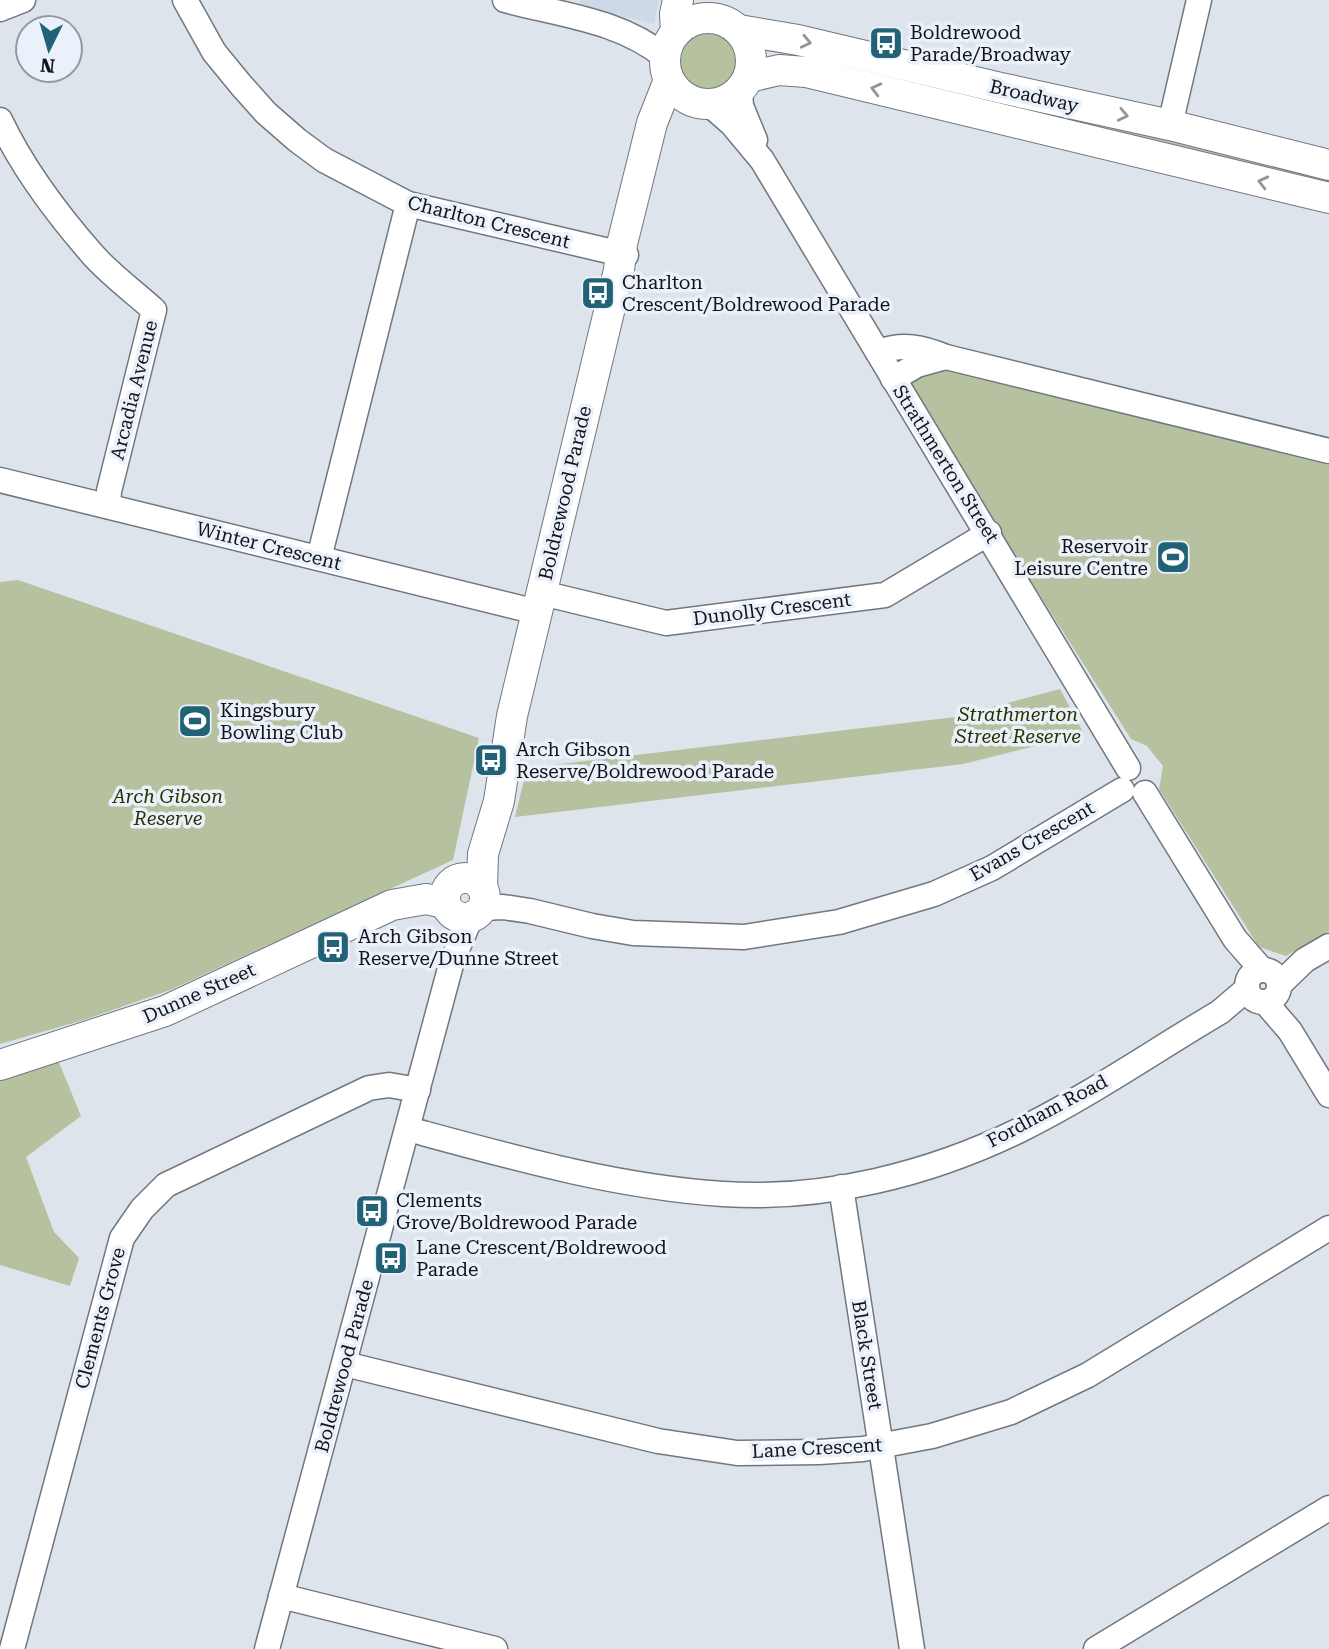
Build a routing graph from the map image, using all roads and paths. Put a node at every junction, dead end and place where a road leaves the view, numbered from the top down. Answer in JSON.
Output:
{"nodes":[{"id":1,"x":23,"y":0,"type":"edge"},
{"id":2,"x":185,"y":0,"type":"edge"},
{"id":3,"x":505,"y":0,"type":"edge"},
{"id":4,"x":678,"y":0,"type":"edge"},
{"id":5,"x":1199,"y":0,"type":"edge"},
{"id":6,"x":0,"y":9,"type":"edge"},
{"id":7,"x":734,"y":19,"type":"edge"},
{"id":8,"x":672,"y":50,"type":"junction"},
{"id":9,"x":745,"y":84,"type":"junction"},
{"id":10,"x":1001,"y":88,"type":"junction"},
{"id":11,"x":704,"y":104,"type":"junction"},
{"id":12,"x":0,"y":120,"type":"edge"},
{"id":13,"x":1012,"y":122,"type":"junction"},
{"id":14,"x":1170,"y":125,"type":"junction"},
{"id":15,"x":762,"y":160,"type":"junction"},
{"id":16,"x":1329,"y":165,"type":"edge"},
{"id":17,"x":1329,"y":198,"type":"edge"},
{"id":18,"x":408,"y":204,"type":"junction"},
{"id":19,"x":622,"y":260,"type":"junction"},
{"id":20,"x":878,"y":352,"type":"junction"},
{"id":21,"x":946,"y":357,"type":"junction"},
{"id":22,"x":893,"y":379,"type":"junction"},
{"id":23,"x":1329,"y":451,"type":"edge"},
{"id":24,"x":0,"y":480,"type":"edge"},
{"id":25,"x":108,"y":506,"type":"junction"},
{"id":26,"x":989,"y":533,"type":"junction"},
{"id":27,"x":320,"y":558,"type":"junction"},
{"id":28,"x":539,"y":603,"type":"junction"},
{"id":29,"x":1132,"y":783,"type":"junction"},
{"id":30,"x":467,"y":897,"type":"junction"},
{"id":31,"x":1329,"y":946,"type":"edge"},
{"id":32,"x":1263,"y":986,"type":"junction"},
{"id":33,"x":0,"y":1065,"type":"edge"},
{"id":34,"x":418,"y":1090,"type":"junction"},
{"id":35,"x":1329,"y":1095,"type":"edge"},
{"id":36,"x":408,"y":1129,"type":"junction"},
{"id":37,"x":841,"y":1188,"type":"junction"},
{"id":38,"x":1329,"y":1228,"type":"edge"},
{"id":39,"x":345,"y":1364,"type":"junction"},
{"id":40,"x":882,"y":1446,"type":"junction"},
{"id":41,"x":1329,"y":1508,"type":"edge"},
{"id":42,"x":281,"y":1596,"type":"junction"},
{"id":43,"x":12,"y":1649,"type":"edge"},
{"id":44,"x":267,"y":1649,"type":"edge"},
{"id":45,"x":495,"y":1649,"type":"edge"},
{"id":46,"x":912,"y":1649,"type":"edge"},
{"id":47,"x":1096,"y":1649,"type":"edge"}],
"edges":[{"from":1,"to":6,"type":"street"},
{"from":2,"to":18,"type":"street","name":"Charlton Crescent"},
{"from":3,"to":8,"type":"street"},
{"from":4,"to":8,"type":"main road","name":"Boldrewood Parade"},
{"from":5,"to":14,"type":"street"},
{"from":7,"to":8,"type":"main road"},
{"from":7,"to":9,"type":"main road"},
{"from":7,"to":10,"type":"main road","name":"Broadway","one_way":true},
{"from":8,"to":11,"type":"main road"},
{"from":8,"to":19,"type":"main road","name":"Boldrewood Parade"},
{"from":9,"to":11,"type":"main road"},
{"from":13,"to":9,"type":"main road","name":"Broadway","one_way":true},
{"from":9,"to":15,"type":"street","name":"Strathmerton Street"},
{"from":10,"to":13,"type":"main road"},
{"from":10,"to":14,"type":"main road","name":"Broadway","one_way":true},
{"from":11,"to":15,"type":"street","name":"Strathmerton Street"},
{"from":11,"to":19,"type":"main road","name":"Boldrewood Parade"},
{"from":12,"to":25,"type":"street","name":"Arcadia Avenue"},
{"from":17,"to":13,"type":"main road","name":"Broadway","one_way":true},
{"from":14,"to":16,"type":"main road","name":"Broadway"},
{"from":15,"to":20,"type":"street","name":"Strathmerton Street"},
{"from":18,"to":19,"type":"street","name":"Charlton Crescent"},
{"from":18,"to":27,"type":"street"},
{"from":19,"to":28,"type":"main road","name":"Boldrewood Parade"},
{"from":20,"to":21,"type":"street"},
{"from":20,"to":22,"type":"street","name":"Strathmerton Street"},
{"from":21,"to":22,"type":"street"},
{"from":21,"to":23,"type":"street"},
{"from":22,"to":26,"type":"street","name":"Strathmerton Street"},
{"from":24,"to":25,"type":"street","name":"Winter Crescent"},
{"from":25,"to":27,"type":"street","name":"Winter Crescent"},
{"from":26,"to":28,"type":"street","name":"Dunolly Crescent"},
{"from":26,"to":29,"type":"street","name":"Strathmerton Street"},
{"from":27,"to":28,"type":"street","name":"Winter Crescent"},
{"from":28,"to":30,"type":"main road","name":"Boldrewood Parade"},
{"from":29,"to":30,"type":"street","name":"Evans Crescent"},
{"from":29,"to":32,"type":"street","name":"Strathmerton Street"},
{"from":30,"to":33,"type":"main road","name":"Dunne Street"},
{"from":30,"to":34,"type":"street","name":"Boldrewood Parade"},
{"from":31,"to":32,"type":"street","name":"Fordham Road"},
{"from":32,"to":35,"type":"street","name":"Strathmerton Street"},
{"from":32,"to":37,"type":"street","name":"Fordham Road"},
{"from":34,"to":36,"type":"street","name":"Boldrewood Parade"},
{"from":34,"to":43,"type":"street","name":"Clements Grove"},
{"from":36,"to":37,"type":"street","name":"Fordham Road"},
{"from":36,"to":39,"type":"street","name":"Boldrewood Parade"},
{"from":37,"to":40,"type":"street","name":"Black Street"},
{"from":38,"to":40,"type":"street","name":"Lane Crescent"},
{"from":39,"to":40,"type":"street","name":"Lane Crescent"},
{"from":39,"to":42,"type":"street","name":"Boldrewood Parade"},
{"from":40,"to":46,"type":"street","name":"Black Street"},
{"from":41,"to":47,"type":"street"},
{"from":42,"to":44,"type":"street","name":"Boldrewood Parade"},
{"from":42,"to":45,"type":"street"}]}
